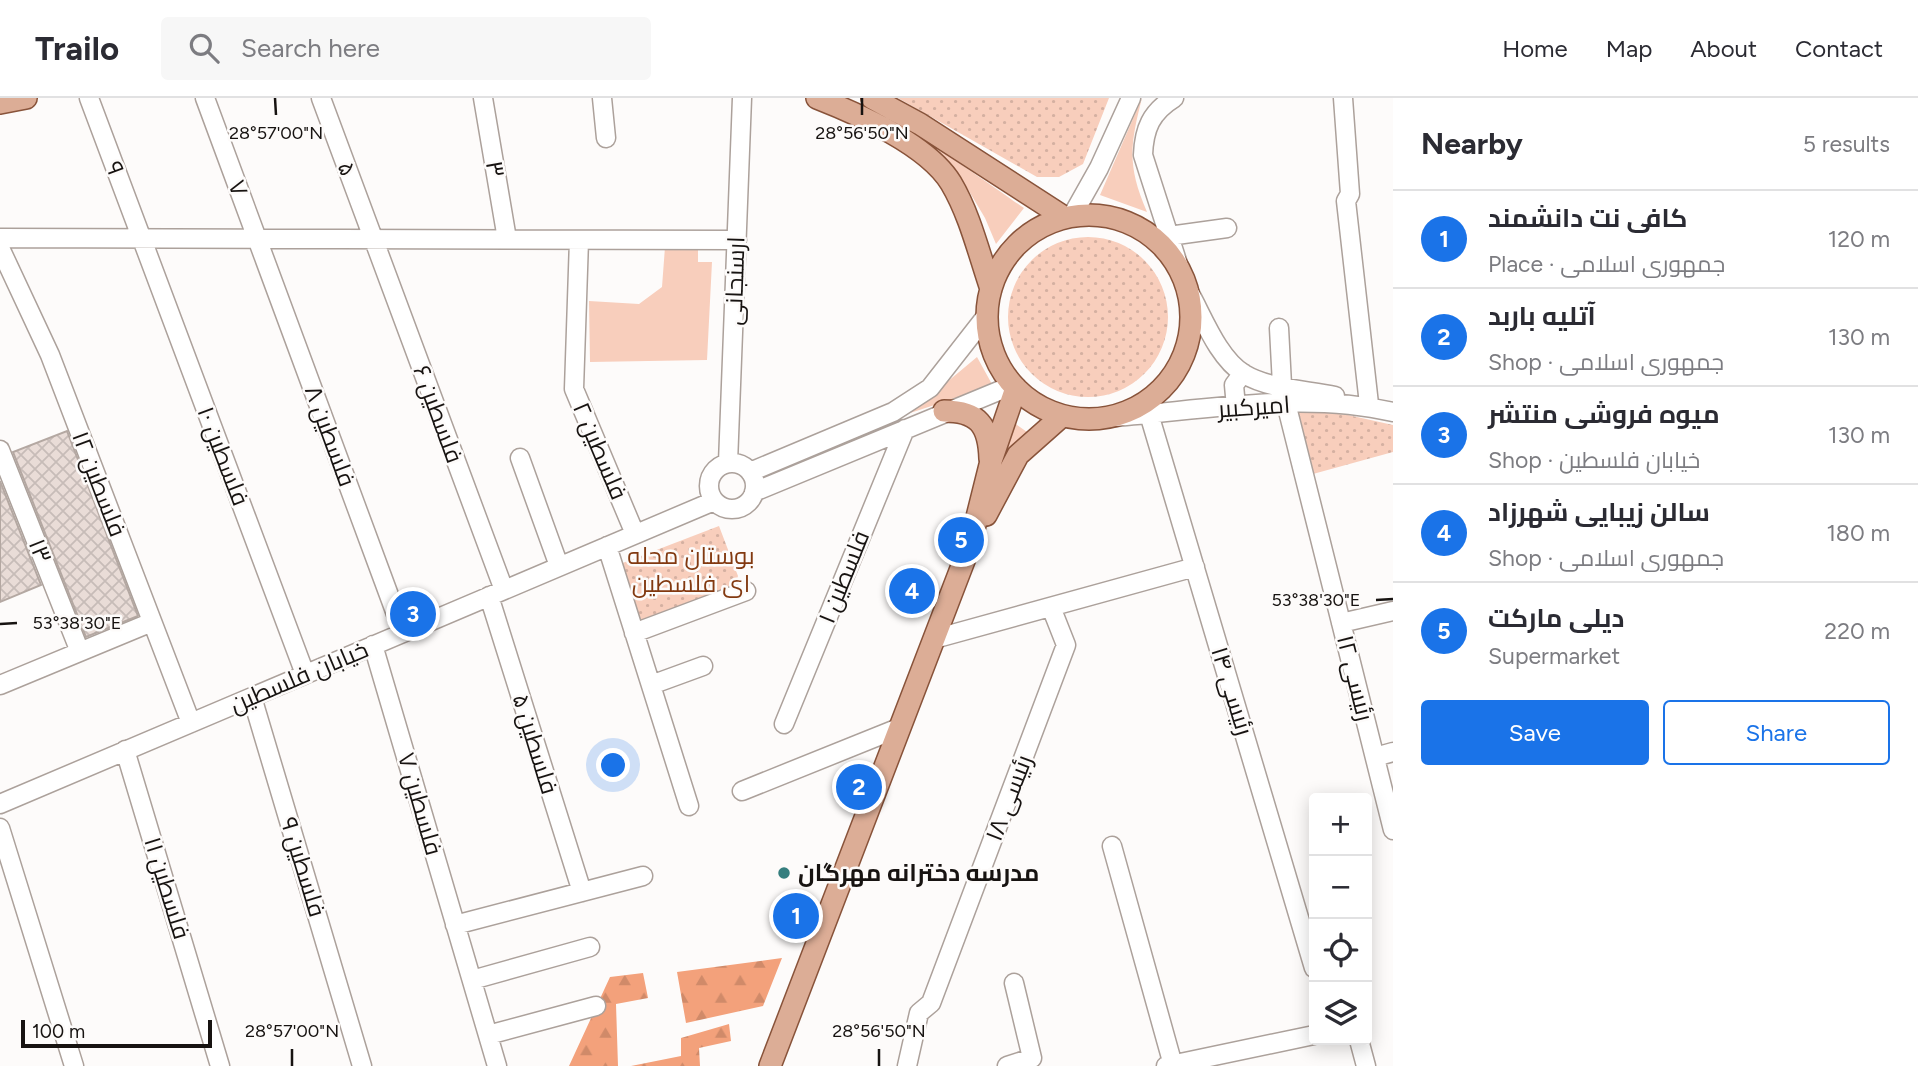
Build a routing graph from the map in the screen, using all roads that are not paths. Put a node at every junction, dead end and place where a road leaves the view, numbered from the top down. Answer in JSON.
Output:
{"nodes":[{"id":1,"x":26,"y":98,"type":"edge"},
{"id":2,"x":89,"y":98,"type":"edge"},
{"id":3,"x":205,"y":98,"type":"edge"},
{"id":4,"x":321,"y":98,"type":"edge"},
{"id":5,"x":483,"y":98,"type":"edge"},
{"id":6,"x":602,"y":98,"type":"edge"},
{"id":7,"x":742,"y":98,"type":"edge"},
{"id":8,"x":817,"y":98,"type":"edge"},
{"id":9,"x":872,"y":98,"type":"edge"},
{"id":10,"x":1131,"y":98,"type":"edge"},
{"id":11,"x":1174,"y":98,"type":"edge"},
{"id":12,"x":1343,"y":98,"type":"edge"},
{"id":13,"x":0,"y":103,"type":"edge"},
{"id":14,"x":606,"y":138,"type":"dead end"},
{"id":15,"x":1068,"y":217,"type":"junction"},
{"id":16,"x":1227,"y":228,"type":"dead end"},
{"id":17,"x":1169,"y":236,"type":"junction"},
{"id":18,"x":0,"y":238,"type":"edge"},
{"id":19,"x":141,"y":238,"type":"junction"},
{"id":20,"x":257,"y":239,"type":"junction"},
{"id":21,"x":373,"y":239,"type":"junction"},
{"id":22,"x":508,"y":239,"type":"junction"},
{"id":23,"x":579,"y":240,"type":"junction"},
{"id":24,"x":737,"y":240,"type":"junction"},
{"id":25,"x":0,"y":248,"type":"edge"},
{"id":26,"x":1179,"y":267,"type":"junction"},
{"id":27,"x":991,"y":289,"type":"junction"},
{"id":28,"x":1189,"y":292,"type":"junction"},
{"id":29,"x":987,"y":315,"type":"junction"},
{"id":30,"x":1279,"y":328,"type":"dead end"},
{"id":31,"x":1243,"y":373,"type":"junction"},
{"id":32,"x":1282,"y":385,"type":"junction"},
{"id":33,"x":1015,"y":387,"type":"junction"},
{"id":34,"x":1286,"y":403,"type":"junction"},
{"id":35,"x":1370,"y":406,"type":"junction"},
{"id":36,"x":1236,"y":407,"type":"junction"},
{"id":37,"x":944,"y":411,"type":"junction"},
{"id":38,"x":1393,"y":412,"type":"edge"},
{"id":39,"x":1149,"y":414,"type":"junction"},
{"id":40,"x":1062,"y":416,"type":"junction"},
{"id":41,"x":1115,"y":417,"type":"junction"},
{"id":42,"x":905,"y":429,"type":"junction"},
{"id":43,"x":0,"y":450,"type":"edge"},
{"id":44,"x":520,"y":458,"type":"dead end"},
{"id":45,"x":990,"y":461,"type":"junction"},
{"id":46,"x":729,"y":463,"type":"junction"},
{"id":47,"x":750,"y":472,"type":"junction"},
{"id":48,"x":754,"y":492,"type":"junction"},
{"id":49,"x":714,"y":501,"type":"junction"},
{"id":50,"x":635,"y":534,"type":"junction"},
{"id":51,"x":970,"y":545,"type":"junction"},
{"id":52,"x":607,"y":546,"type":"junction"},
{"id":53,"x":559,"y":566,"type":"junction"},
{"id":54,"x":1195,"y":567,"type":"junction"},
{"id":55,"x":746,"y":591,"type":"dead end"},
{"id":56,"x":496,"y":593,"type":"junction"},
{"id":57,"x":1051,"y":607,"type":"junction"},
{"id":58,"x":1393,"y":611,"type":"edge"},
{"id":59,"x":152,"y":622,"type":"junction"},
{"id":60,"x":1341,"y":624,"type":"junction"},
{"id":61,"x":403,"y":633,"type":"junction"},
{"id":62,"x":634,"y":633,"type":"junction"},
{"id":63,"x":934,"y":639,"type":"junction"},
{"id":64,"x":373,"y":645,"type":"junction"},
{"id":65,"x":80,"y":652,"type":"junction"},
{"id":66,"x":703,"y":666,"type":"dead end"},
{"id":67,"x":305,"y":674,"type":"junction"},
{"id":68,"x":0,"y":685,"type":"edge"},
{"id":69,"x":651,"y":685,"type":"junction"},
{"id":70,"x":252,"y":697,"type":"junction"},
{"id":71,"x":191,"y":723,"type":"junction"},
{"id":72,"x":784,"y":724,"type":"dead end"},
{"id":73,"x":901,"y":727,"type":"junction"},
{"id":74,"x":125,"y":750,"type":"junction"},
{"id":75,"x":1393,"y":752,"type":"edge"},
{"id":76,"x":1375,"y":757,"type":"junction"},
{"id":77,"x":742,"y":791,"type":"dead end"},
{"id":78,"x":0,"y":804,"type":"edge"},
{"id":79,"x":689,"y":807,"type":"dead end"},
{"id":80,"x":0,"y":828,"type":"edge"},
{"id":81,"x":1393,"y":830,"type":"edge"},
{"id":82,"x":1112,"y":846,"type":"dead end"},
{"id":83,"x":643,"y":876,"type":"dead end"},
{"id":84,"x":582,"y":892,"type":"junction"},
{"id":85,"x":456,"y":925,"type":"junction"},
{"id":86,"x":590,"y":947,"type":"dead end"},
{"id":87,"x":1309,"y":951,"type":"edge"},
{"id":88,"x":469,"y":972,"type":"junction"},
{"id":89,"x":1014,"y":983,"type":"dead end"},
{"id":90,"x":596,"y":1006,"type":"dead end"},
{"id":91,"x":488,"y":1035,"type":"junction"},
{"id":92,"x":1309,"y":1036,"type":"edge"},
{"id":93,"x":1360,"y":1045,"type":"edge"},
{"id":94,"x":1170,"y":1065,"type":"edge"},
{"id":95,"x":74,"y":1066,"type":"edge"},
{"id":96,"x":220,"y":1066,"type":"edge"},
{"id":97,"x":362,"y":1066,"type":"edge"},
{"id":98,"x":497,"y":1066,"type":"edge"},
{"id":99,"x":770,"y":1066,"type":"edge"},
{"id":100,"x":907,"y":1066,"type":"edge"},
{"id":101,"x":1007,"y":1066,"type":"edge"},
{"id":102,"x":1366,"y":1066,"type":"edge"}],
"edges":[{"from":1,"to":13,"type":"main road"},
{"from":2,"to":19,"type":"street","name":"۹"},
{"from":3,"to":20,"type":"street","name":"۷"},
{"from":4,"to":21,"type":"street","name":"۵"},
{"from":5,"to":22,"type":"street","name":"۳"},
{"from":6,"to":14,"type":"street"},
{"from":7,"to":24,"type":"street","name":"ارسنجانی"},
{"from":8,"to":27,"type":"main road"},
{"from":9,"to":15,"type":"main road"},
{"from":10,"to":15,"type":"street"},
{"from":11,"to":17,"type":"street"},
{"from":12,"to":35,"type":"street"},
{"from":15,"to":26,"type":"main road"},
{"from":15,"to":27,"type":"main road"},
{"from":16,"to":17,"type":"street"},
{"from":17,"to":26,"type":"street"},
{"from":18,"to":19,"type":"street"},
{"from":19,"to":20,"type":"street"},
{"from":19,"to":67,"type":"street","name":"فلسطین ۱۰"},
{"from":20,"to":21,"type":"street"},
{"from":20,"to":61,"type":"street","name":"فلسطین ۸"},
{"from":21,"to":22,"type":"street"},
{"from":21,"to":56,"type":"street","name":"فلسطین ۶"},
{"from":22,"to":23,"type":"street"},
{"from":23,"to":24,"type":"street"},
{"from":23,"to":50,"type":"street","name":"فلسطین ۲"},
{"from":24,"to":46,"type":"street","name":"ارسنجانی"},
{"from":25,"to":59,"type":"street","name":"فلسطین ۱۲"},
{"from":26,"to":28,"type":"main road"},
{"from":27,"to":29,"type":"main road"},
{"from":28,"to":31,"type":"street"},
{"from":28,"to":41,"type":"main road"},
{"from":29,"to":33,"type":"main road"},
{"from":29,"to":47,"type":"street"},
{"from":30,"to":32,"type":"street"},
{"from":31,"to":32,"type":"street"},
{"from":31,"to":36,"type":"street"},
{"from":32,"to":35,"type":"street"},
{"from":33,"to":37,"type":"street"},
{"from":33,"to":40,"type":"main road"},
{"from":33,"to":45,"type":"main road"},
{"from":34,"to":35,"type":"street","name":"امیرکبیر"},
{"from":34,"to":36,"type":"street","name":"امیرکبیر"},
{"from":34,"to":60,"type":"street","name":"رئیسی ۱۲"},
{"from":35,"to":38,"type":"street","name":"امیرکبیر"},
{"from":36,"to":39,"type":"street","name":"امیرکبیر"},
{"from":37,"to":42,"type":"street"},
{"from":37,"to":45,"type":"main road"},
{"from":39,"to":41,"type":"street","name":"امیرکبیر"},
{"from":39,"to":54,"type":"street","name":"رئیسی ۱۴"},
{"from":40,"to":41,"type":"main road"},
{"from":40,"to":51,"type":"main road"},
{"from":42,"to":48,"type":"street"},
{"from":42,"to":72,"type":"street","name":"فلسطین ۱"},
{"from":43,"to":65,"type":"street","name":"۱۳"},
{"from":44,"to":53,"type":"street"},
{"from":45,"to":51,"type":"main road"},
{"from":46,"to":47,"type":"street"},
{"from":46,"to":49,"type":"street"},
{"from":47,"to":48,"type":"street"},
{"from":48,"to":49,"type":"street"},
{"from":49,"to":50,"type":"street","name":"خیابان فلسطین"},
{"from":50,"to":52,"type":"street","name":"خیابان فلسطین"},
{"from":51,"to":63,"type":"main road"},
{"from":52,"to":53,"type":"street","name":"خیابان فلسطین"},
{"from":52,"to":62,"type":"street"},
{"from":53,"to":56,"type":"street","name":"خیابان فلسطین"},
{"from":54,"to":57,"type":"street"},
{"from":54,"to":87,"type":"street","name":"رئیسی ۱۴"},
{"from":55,"to":62,"type":"street"},
{"from":56,"to":61,"type":"street","name":"خیابان فلسطین"},
{"from":56,"to":84,"type":"street","name":"فلسطین ۵"},
{"from":57,"to":63,"type":"street"},
{"from":57,"to":100,"type":"street","name":"رئیسی ۱۸"},
{"from":58,"to":60,"type":"street"},
{"from":59,"to":65,"type":"street"},
{"from":59,"to":71,"type":"street","name":"فلسطین ۱۲"},
{"from":60,"to":76,"type":"street","name":"رئیسی ۱۲"},
{"from":61,"to":64,"type":"street","name":"خیابان فلسطین"},
{"from":62,"to":69,"type":"street"},
{"from":63,"to":73,"type":"main road"},
{"from":64,"to":67,"type":"street","name":"خیابان فلسطین"},
{"from":64,"to":85,"type":"street","name":"فلسطین ۷"},
{"from":65,"to":68,"type":"street"},
{"from":66,"to":69,"type":"street"},
{"from":67,"to":70,"type":"street","name":"خیابان فلسطین"},
{"from":69,"to":79,"type":"street"},
{"from":70,"to":71,"type":"street","name":"خیابان فلسطین"},
{"from":70,"to":97,"type":"street","name":"فلسطین ۹"},
{"from":71,"to":74,"type":"street","name":"خیابان فلسطین"},
{"from":73,"to":77,"type":"street"},
{"from":73,"to":99,"type":"main road"},
{"from":74,"to":78,"type":"street","name":"خیابان فلسطین"},
{"from":74,"to":96,"type":"street","name":"فلسطین ۱۱"},
{"from":75,"to":76,"type":"street"},
{"from":76,"to":81,"type":"street","name":"رئیسی ۱۲"},
{"from":80,"to":95,"type":"street"},
{"from":82,"to":94,"type":"street"},
{"from":83,"to":84,"type":"street"},
{"from":84,"to":85,"type":"street"},
{"from":85,"to":88,"type":"street","name":"فلسطین ۷"},
{"from":86,"to":88,"type":"street"},
{"from":88,"to":91,"type":"street","name":"فلسطین ۷"},
{"from":89,"to":101,"type":"street"},
{"from":90,"to":91,"type":"street"},
{"from":91,"to":98,"type":"street","name":"فلسطین ۷"},
{"from":92,"to":94,"type":"street"},
{"from":93,"to":102,"type":"street"}]}
